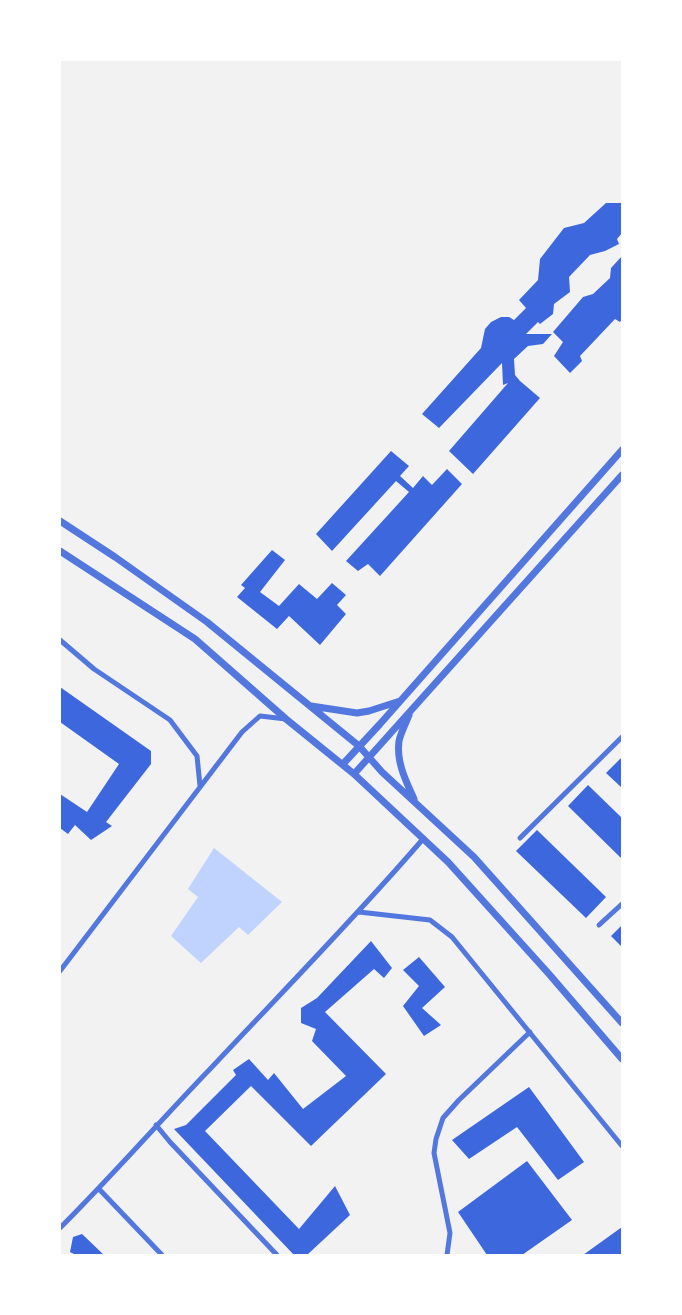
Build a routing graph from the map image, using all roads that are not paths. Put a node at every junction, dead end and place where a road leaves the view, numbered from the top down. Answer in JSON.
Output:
{"nodes":[{"id":1,"x":622,"y":450,"type":"edge"},
{"id":2,"x":622,"y":474,"type":"edge"},
{"id":3,"x":60,"y":521,"type":"edge"},
{"id":4,"x":60,"y":551,"type":"edge"},
{"id":5,"x":60,"y":640,"type":"edge"},
{"id":6,"x":401,"y":701,"type":"junction"},
{"id":7,"x":309,"y":706,"type":"junction"},
{"id":8,"x":410,"y":710,"type":"junction"},
{"id":9,"x":286,"y":719,"type":"junction"},
{"id":10,"x":622,"y":737,"type":"edge"},
{"id":11,"x":359,"y":746,"type":"junction"},
{"id":12,"x":369,"y":756,"type":"junction"},
{"id":13,"x":343,"y":764,"type":"junction"},
{"id":14,"x":354,"y":774,"type":"junction"},
{"id":15,"x":200,"y":787,"type":"junction"},
{"id":16,"x":415,"y":802,"type":"junction"},
{"id":17,"x":520,"y":838,"type":"dead end"},
{"id":18,"x":423,"y":840,"type":"junction"},
{"id":19,"x":622,"y":904,"type":"edge"},
{"id":20,"x":359,"y":912,"type":"junction"},
{"id":21,"x":600,"y":925,"type":"dead end"},
{"id":22,"x":60,"y":971,"type":"edge"},
{"id":23,"x":622,"y":1023,"type":"edge"},
{"id":24,"x":530,"y":1032,"type":"junction"},
{"id":25,"x":622,"y":1059,"type":"edge"},
{"id":26,"x":156,"y":1125,"type":"junction"},
{"id":27,"x":622,"y":1146,"type":"edge"},
{"id":28,"x":99,"y":1189,"type":"junction"},
{"id":29,"x":60,"y":1228,"type":"edge"},
{"id":30,"x":162,"y":1255,"type":"edge"},
{"id":31,"x":277,"y":1255,"type":"edge"},
{"id":32,"x":447,"y":1255,"type":"edge"}],
"edges":[{"from":1,"to":6,"type":"street"},
{"from":2,"to":8,"type":"street"},
{"from":3,"to":7,"type":"street"},
{"from":4,"to":9,"type":"street"},
{"from":5,"to":15,"type":"street"},
{"from":6,"to":7,"type":"street"},
{"from":6,"to":11,"type":"street"},
{"from":7,"to":11,"type":"street"},
{"from":8,"to":12,"type":"street"},
{"from":8,"to":16,"type":"street"},
{"from":9,"to":13,"type":"street"},
{"from":9,"to":15,"type":"street"},
{"from":10,"to":17,"type":"street"},
{"from":11,"to":12,"type":"street"},
{"from":11,"to":13,"type":"street"},
{"from":12,"to":14,"type":"street"},
{"from":12,"to":16,"type":"street"},
{"from":13,"to":14,"type":"street"},
{"from":14,"to":18,"type":"street"},
{"from":15,"to":22,"type":"street"},
{"from":16,"to":23,"type":"street"},
{"from":18,"to":20,"type":"street"},
{"from":18,"to":25,"type":"street"},
{"from":19,"to":21,"type":"street"},
{"from":20,"to":24,"type":"street"},
{"from":20,"to":26,"type":"street"},
{"from":24,"to":27,"type":"street"},
{"from":24,"to":32,"type":"street"},
{"from":26,"to":28,"type":"street"},
{"from":26,"to":31,"type":"street"},
{"from":28,"to":29,"type":"street"},
{"from":28,"to":30,"type":"street"}]}
